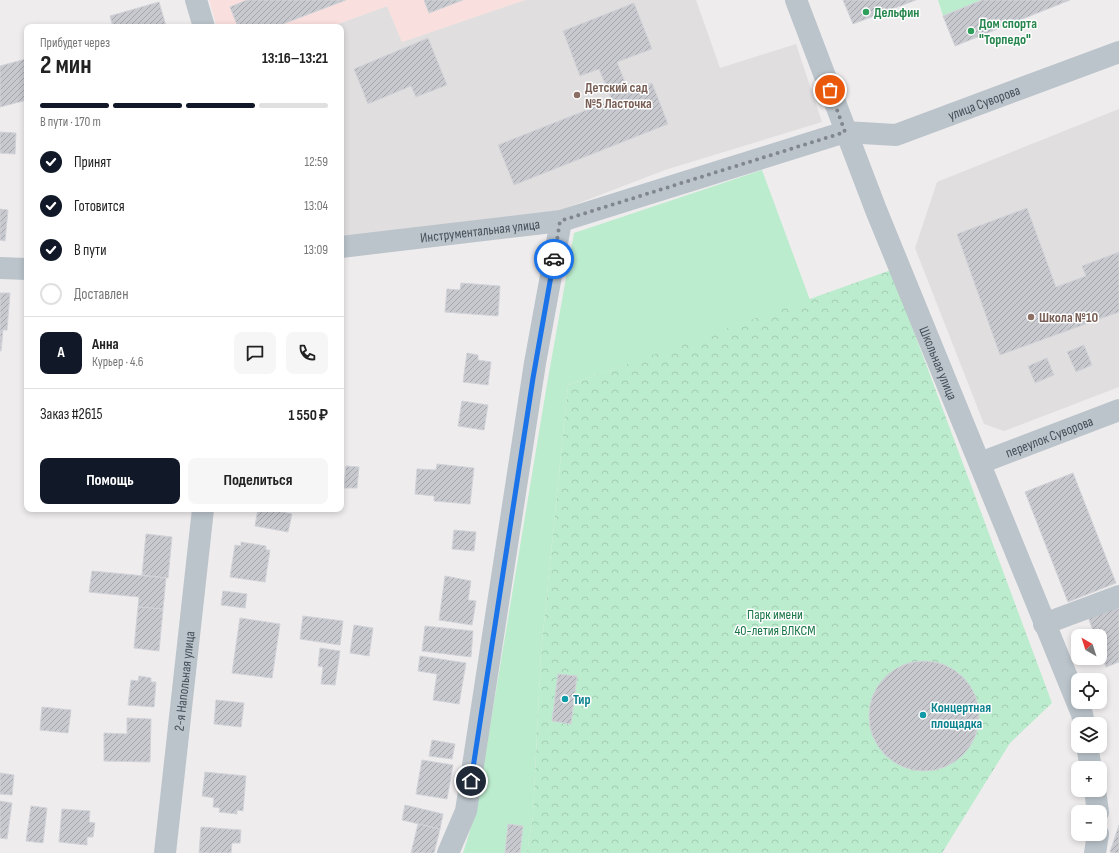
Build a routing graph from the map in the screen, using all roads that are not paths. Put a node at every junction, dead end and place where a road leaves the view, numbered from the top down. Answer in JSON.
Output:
{"nodes":[{"id":1,"x":196,"y":0,"type":"edge"},
{"id":2,"x":796,"y":0,"type":"edge"},
{"id":3,"x":203,"y":24,"type":"edge"},
{"id":4,"x":1119,"y":52,"type":"edge"},
{"id":5,"x":845,"y":132,"type":"junction"},
{"id":6,"x":560,"y":221,"type":"junction"},
{"id":7,"x":344,"y":248,"type":"edge"},
{"id":8,"x":0,"y":268,"type":"edge"},
{"id":9,"x":24,"y":269,"type":"edge"},
{"id":10,"x":1119,"y":410,"type":"edge"},
{"id":11,"x":980,"y":463,"type":"junction"},
{"id":12,"x":203,"y":512,"type":"edge"},
{"id":13,"x":1119,"y":596,"type":"edge"},
{"id":14,"x":1044,"y":624,"type":"junction"},
{"id":15,"x":1083,"y":717,"type":"edge"},
{"id":16,"x":1097,"y":841,"type":"edge"},
{"id":17,"x":165,"y":853,"type":"edge"},
{"id":18,"x":448,"y":853,"type":"edge"},
{"id":19,"x":1095,"y":853,"type":"edge"}],
"edges":[{"from":1,"to":3,"type":"street"},
{"from":2,"to":5,"type":"street","name":"Школьная улица"},
{"from":4,"to":5,"type":"street","name":"улица Суворова"},
{"from":5,"to":6,"type":"street","name":"Инструментальная улица"},
{"from":5,"to":11,"type":"street","name":"Школьная улица"},
{"from":6,"to":7,"type":"street","name":"Инструментальная улица"},
{"from":6,"to":18,"type":"street"},
{"from":8,"to":9,"type":"street"},
{"from":10,"to":11,"type":"street","name":"переулок Суворова"},
{"from":11,"to":14,"type":"street","name":"Школьная улица"},
{"from":12,"to":17,"type":"street","name":"2-я Напольная улица"},
{"from":13,"to":14,"type":"street"},
{"from":14,"to":15,"type":"street","name":"Школьная улица"},
{"from":16,"to":19,"type":"street"}]}
